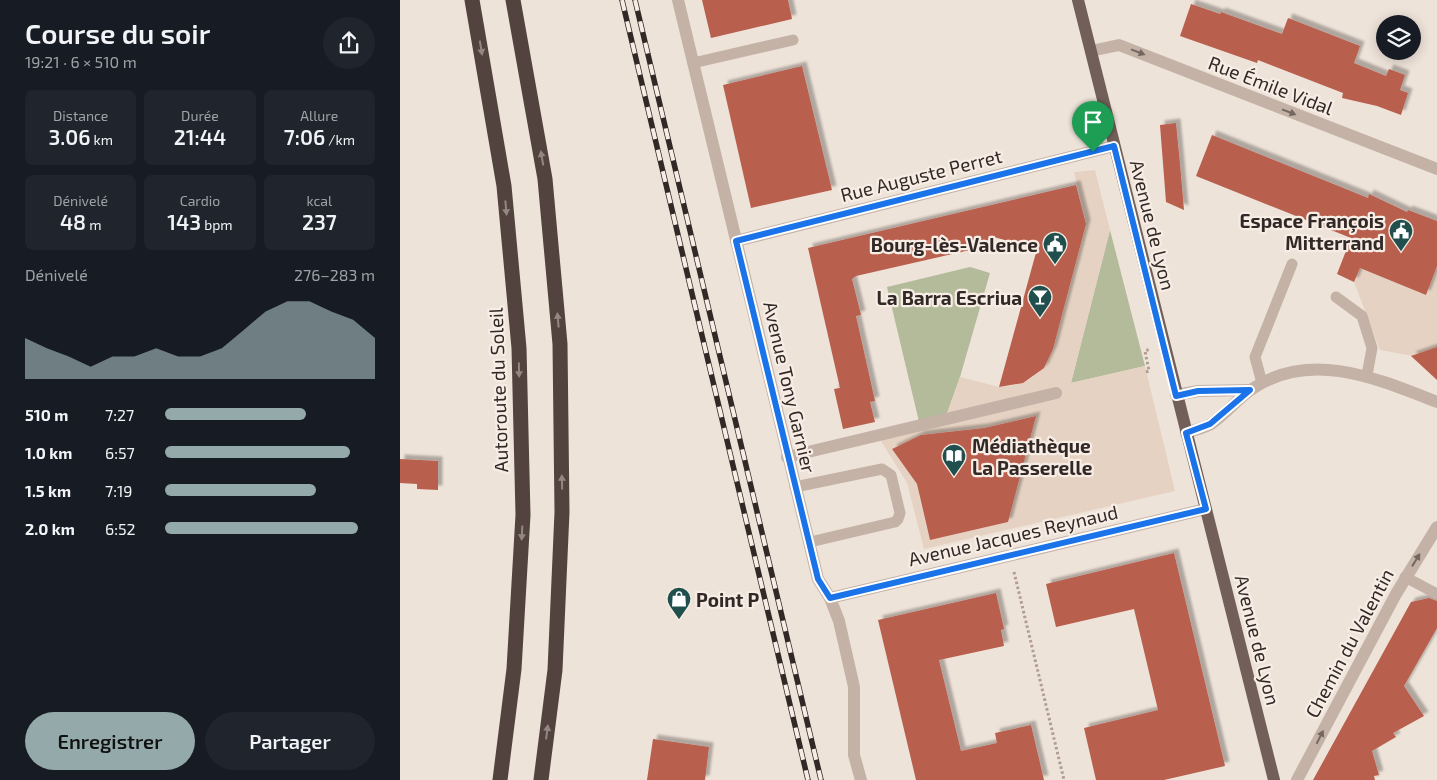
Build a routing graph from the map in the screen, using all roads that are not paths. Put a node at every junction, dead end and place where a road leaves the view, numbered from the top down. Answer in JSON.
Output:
{"nodes":[{"id":1,"x":472,"y":0,"type":"edge"},
{"id":2,"x":513,"y":0,"type":"edge"},
{"id":3,"x":678,"y":0,"type":"edge"},
{"id":4,"x":1078,"y":0,"type":"edge"},
{"id":5,"x":793,"y":40,"type":"dead end"},
{"id":6,"x":1091,"y":51,"type":"junction"},
{"id":7,"x":692,"y":63,"type":"junction"},
{"id":8,"x":1114,"y":146,"type":"junction"},
{"id":9,"x":1437,"y":169,"type":"edge"},
{"id":10,"x":736,"y":241,"type":"junction"},
{"id":11,"x":1292,"y":264,"type":"dead end"},
{"id":12,"x":1336,"y":297,"type":"dead end"},
{"id":13,"x":1367,"y":375,"type":"junction"},
{"id":14,"x":1262,"y":383,"type":"junction"},
{"id":15,"x":1250,"y":390,"type":"junction"},
{"id":16,"x":1056,"y":393,"type":"dead end"},
{"id":17,"x":1176,"y":396,"type":"junction"},
{"id":18,"x":1437,"y":402,"type":"edge"},
{"id":19,"x":1186,"y":433,"type":"junction"},
{"id":20,"x":787,"y":457,"type":"junction"},
{"id":21,"x":795,"y":486,"type":"junction"},
{"id":22,"x":1206,"y":509,"type":"junction"},
{"id":23,"x":1437,"y":527,"type":"edge"},
{"id":24,"x":810,"y":542,"type":"junction"},
{"id":25,"x":1405,"y":577,"type":"junction"},
{"id":26,"x":1437,"y":594,"type":"edge"},
{"id":27,"x":830,"y":598,"type":"junction"},
{"id":28,"x":500,"y":780,"type":"edge"},
{"id":29,"x":541,"y":780,"type":"edge"},
{"id":30,"x":860,"y":780,"type":"edge"},
{"id":31,"x":1274,"y":780,"type":"edge"},
{"id":32,"x":1298,"y":780,"type":"edge"}],
"edges":[{"from":1,"to":28,"type":"highway","name":"Autoroute du Soleil","one_way":true},
{"from":29,"to":2,"type":"highway","one_way":true},
{"from":3,"to":7,"type":"street","name":"Avenue Tony Garnier"},
{"from":4,"to":6,"type":"main road","name":"Avenue de Lyon"},
{"from":5,"to":7,"type":"lane"},
{"from":6,"to":8,"type":"main road","name":"Avenue de Lyon"},
{"from":6,"to":9,"type":"street","name":"Rue Émile Vidal","one_way":true},
{"from":7,"to":10,"type":"street","name":"Avenue Tony Garnier"},
{"from":8,"to":10,"type":"street","name":"Rue Auguste Perret"},
{"from":8,"to":17,"type":"main road","name":"Avenue de Lyon"},
{"from":10,"to":20,"type":"street","name":"Avenue Tony Garnier"},
{"from":11,"to":14,"type":"lane"},
{"from":12,"to":13,"type":"lane"},
{"from":13,"to":14,"type":"street"},
{"from":13,"to":18,"type":"street"},
{"from":14,"to":15,"type":"street"},
{"from":15,"to":17,"type":"street"},
{"from":15,"to":19,"type":"street"},
{"from":16,"to":20,"type":"street"},
{"from":17,"to":19,"type":"main road","name":"Avenue de Lyon"},
{"from":19,"to":22,"type":"main road","name":"Avenue de Lyon"},
{"from":20,"to":21,"type":"street","name":"Avenue Tony Garnier"},
{"from":21,"to":24,"type":"street","name":"Avenue Tony Garnier"},
{"from":21,"to":24,"type":"lane"},
{"from":22,"to":27,"type":"street","name":"Avenue Jacques Reynaud"},
{"from":22,"to":31,"type":"main road","name":"Avenue de Lyon"},
{"from":25,"to":23,"type":"street","name":"Chemin du Valentin","one_way":true},
{"from":24,"to":27,"type":"street","name":"Avenue Tony Garnier"},
{"from":25,"to":26,"type":"lane"},
{"from":32,"to":25,"type":"street","name":"Chemin du Valentin","one_way":true},
{"from":27,"to":30,"type":"street","name":"Avenue Tony Garnier"}]}
